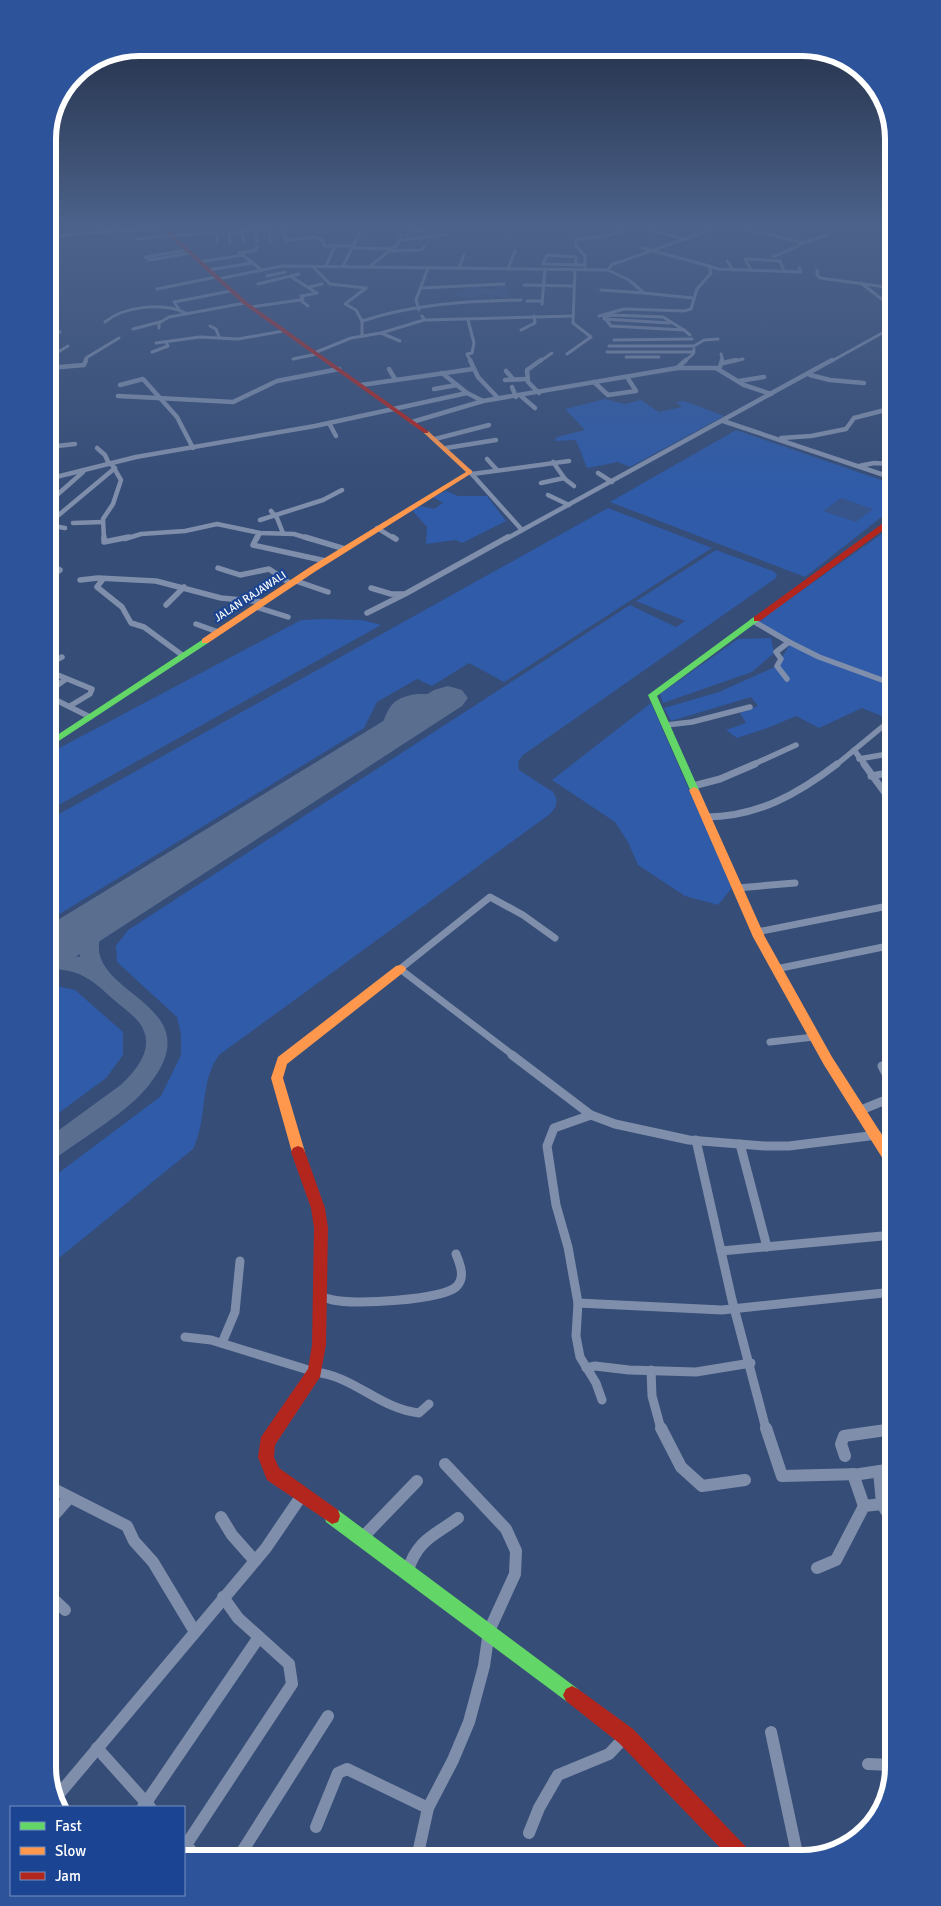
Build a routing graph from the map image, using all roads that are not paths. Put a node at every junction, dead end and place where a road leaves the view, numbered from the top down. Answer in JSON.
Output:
{"nodes":[{"id":1,"x":120,"y":312,"type":"edge"},
{"id":2,"x":194,"y":312,"type":"edge"},
{"id":3,"x":258,"y":312,"type":"edge"},
{"id":4,"x":357,"y":312,"type":"edge"},
{"id":5,"x":389,"y":312,"type":"edge"},
{"id":6,"x":573,"y":312,"type":"edge"},
{"id":7,"x":613,"y":312,"type":"edge"},
{"id":8,"x":664,"y":312,"type":"edge"},
{"id":9,"x":186,"y":313,"type":"joint"},
{"id":10,"x":534,"y":316,"type":"junction"},
{"id":11,"x":573,"y":316,"type":"junction"},
{"id":12,"x":599,"y":316,"type":"dead end"},
{"id":13,"x":635,"y":316,"type":"junction"},
{"id":14,"x":468,"y":320,"type":"junction"},
{"id":15,"x":604,"y":320,"type":"junction"},
{"id":16,"x":362,"y":321,"type":"junction"},
{"id":17,"x":634,"y":321,"type":"junction"},
{"id":18,"x":106,"y":322,"type":"dead end"},
{"id":19,"x":160,"y":322,"type":"junction"},
{"id":20,"x":535,"y":323,"type":"junction"},
{"id":21,"x":672,"y":323,"type":"junction"},
{"id":22,"x":210,"y":326,"type":"dead end"},
{"id":23,"x":539,"y":326,"type":"dead end"},
{"id":24,"x":634,"y":327,"type":"junction"},
{"id":25,"x":159,"y":328,"type":"dead end"},
{"id":26,"x":133,"y":329,"type":"dead end"},
{"id":27,"x":283,"y":330,"type":"junction"},
{"id":28,"x":521,"y":330,"type":"dead end"},
{"id":29,"x":684,"y":330,"type":"junction"},
{"id":30,"x":60,"y":332,"type":"dead end"},
{"id":31,"x":885,"y":332,"type":"edge"},
{"id":32,"x":381,"y":333,"type":"junction"},
{"id":33,"x":56,"y":334,"type":"edge"},
{"id":34,"x":362,"y":336,"type":"junction"},
{"id":35,"x":219,"y":337,"type":"junction"},
{"id":36,"x":691,"y":337,"type":"junction"},
{"id":37,"x":120,"y":338,"type":"dead end"},
{"id":38,"x":718,"y":339,"type":"dead end"},
{"id":39,"x":614,"y":340,"type":"dead end"},
{"id":40,"x":400,"y":341,"type":"dead end"},
{"id":41,"x":166,"y":342,"type":"junction"},
{"id":42,"x":156,"y":343,"type":"dead end"},
{"id":43,"x":68,"y":346,"type":"dead end"},
{"id":44,"x":609,"y":346,"type":"dead end"},
{"id":45,"x":694,"y":346,"type":"junction"},
{"id":46,"x":152,"y":352,"type":"dead end"},
{"id":47,"x":607,"y":352,"type":"dead end"},
{"id":48,"x":694,"y":352,"type":"junction"},
{"id":49,"x":56,"y":353,"type":"edge"},
{"id":50,"x":552,"y":353,"type":"dead end"},
{"id":51,"x":315,"y":354,"type":"junction"},
{"id":52,"x":567,"y":354,"type":"dead end"},
{"id":53,"x":721,"y":354,"type":"dead end"},
{"id":54,"x":690,"y":356,"type":"junction"},
{"id":55,"x":626,"y":357,"type":"dead end"},
{"id":56,"x":292,"y":359,"type":"dead end"},
{"id":57,"x":743,"y":359,"type":"dead end"},
{"id":58,"x":723,"y":364,"type":"junction"},
{"id":59,"x":56,"y":367,"type":"edge"},
{"id":60,"x":677,"y":368,"type":"junction"},
{"id":61,"x":716,"y":368,"type":"junction"},
{"id":62,"x":339,"y":369,"type":"junction"},
{"id":63,"x":389,"y":369,"type":"dead end"},
{"id":64,"x":473,"y":369,"type":"junction"},
{"id":65,"x":506,"y":372,"type":"dead end"},
{"id":66,"x":442,"y":373,"type":"junction"},
{"id":67,"x":810,"y":375,"type":"junction"},
{"id":68,"x":627,"y":376,"type":"junction"},
{"id":69,"x":764,"y":377,"type":"dead end"},
{"id":70,"x":395,"y":379,"type":"junction"},
{"id":71,"x":513,"y":379,"type":"junction"},
{"id":72,"x":528,"y":379,"type":"junction"},
{"id":73,"x":505,"y":380,"type":"dead end"},
{"id":74,"x":739,"y":381,"type":"junction"},
{"id":75,"x":594,"y":382,"type":"junction"},
{"id":76,"x":864,"y":383,"type":"dead end"},
{"id":77,"x":120,"y":385,"type":"dead end"},
{"id":78,"x":361,"y":385,"type":"junction"},
{"id":79,"x":457,"y":385,"type":"junction"},
{"id":80,"x":512,"y":387,"type":"dead end"},
{"id":81,"x":434,"y":389,"type":"dead end"},
{"id":82,"x":467,"y":393,"type":"junction"},
{"id":83,"x":539,"y":393,"type":"junction"},
{"id":84,"x":771,"y":394,"type":"junction"},
{"id":85,"x":118,"y":396,"type":"dead end"},
{"id":86,"x":519,"y":397,"type":"junction"},
{"id":87,"x":158,"y":398,"type":"junction"},
{"id":88,"x":498,"y":398,"type":"junction"},
{"id":89,"x":483,"y":401,"type":"junction"},
{"id":90,"x":392,"y":408,"type":"junction"},
{"id":91,"x":535,"y":408,"type":"dead end"},
{"id":92,"x":885,"y":409,"type":"edge"},
{"id":93,"x":723,"y":421,"type":"junction"},
{"id":94,"x":412,"y":422,"type":"junction"},
{"id":95,"x":330,"y":423,"type":"junction"},
{"id":96,"x":489,"y":425,"type":"dead end"},
{"id":97,"x":336,"y":436,"type":"dead end"},
{"id":98,"x":776,"y":438,"type":"junction"},
{"id":99,"x":435,"y":439,"type":"junction"},
{"id":100,"x":496,"y":440,"type":"dead end"},
{"id":101,"x":75,"y":444,"type":"dead end"},
{"id":102,"x":56,"y":446,"type":"edge"},
{"id":103,"x":97,"y":448,"type":"dead end"},
{"id":104,"x":193,"y":448,"type":"junction"},
{"id":105,"x":446,"y":448,"type":"junction"},
{"id":106,"x":487,"y":459,"type":"dead end"},
{"id":107,"x":569,"y":461,"type":"dead end"},
{"id":108,"x":553,"y":462,"type":"junction"},
{"id":109,"x":110,"y":463,"type":"junction"},
{"id":110,"x":885,"y":464,"type":"edge"},
{"id":111,"x":857,"y":466,"type":"junction"},
{"id":112,"x":115,"y":468,"type":"junction"},
{"id":113,"x":496,"y":470,"type":"junction"},
{"id":114,"x":85,"y":471,"type":"junction"},
{"id":115,"x":471,"y":473,"type":"junction"},
{"id":116,"x":598,"y":473,"type":"dead end"},
{"id":117,"x":885,"y":475,"type":"edge"},
{"id":118,"x":56,"y":477,"type":"edge"},
{"id":119,"x":564,"y":478,"type":"junction"},
{"id":120,"x":612,"y":482,"type":"junction"},
{"id":121,"x":541,"y":483,"type":"dead end"},
{"id":122,"x":574,"y":486,"type":"dead end"},
{"id":123,"x":342,"y":490,"type":"dead end"},
{"id":124,"x":548,"y":495,"type":"dead end"},
{"id":125,"x":56,"y":496,"type":"edge"},
{"id":126,"x":570,"y":505,"type":"junction"},
{"id":127,"x":271,"y":511,"type":"dead end"},
{"id":128,"x":275,"y":516,"type":"junction"},
{"id":129,"x":56,"y":518,"type":"edge"},
{"id":130,"x":260,"y":520,"type":"dead end"},
{"id":131,"x":103,"y":522,"type":"junction"},
{"id":132,"x":73,"y":523,"type":"dead end"},
{"id":133,"x":56,"y":526,"type":"edge"},
{"id":134,"x":885,"y":526,"type":"edge"},
{"id":135,"x":66,"y":528,"type":"dead end"},
{"id":136,"x":377,"y":528,"type":"junction"},
{"id":137,"x":522,"y":530,"type":"junction"},
{"id":138,"x":260,"y":533,"type":"junction"},
{"id":139,"x":283,"y":533,"type":"junction"},
{"id":140,"x":396,"y":538,"type":"dead end"},
{"id":141,"x":345,"y":549,"type":"junction"},
{"id":142,"x":326,"y":561,"type":"junction"},
{"id":143,"x":218,"y":568,"type":"dead end"},
{"id":144,"x":103,"y":579,"type":"junction"},
{"id":145,"x":80,"y":580,"type":"dead end"},
{"id":146,"x":294,"y":582,"type":"junction"},
{"id":147,"x":184,"y":587,"type":"junction"},
{"id":148,"x":371,"y":588,"type":"dead end"},
{"id":149,"x":328,"y":592,"type":"dead end"},
{"id":150,"x":405,"y":594,"type":"junction"},
{"id":151,"x":260,"y":604,"type":"junction"},
{"id":152,"x":166,"y":605,"type":"dead end"},
{"id":153,"x":367,"y":613,"type":"dead end"},
{"id":154,"x":288,"y":617,"type":"dead end"},
{"id":155,"x":752,"y":621,"type":"junction"},
{"id":156,"x":196,"y":624,"type":"dead end"},
{"id":157,"x":218,"y":632,"type":"junction"},
{"id":158,"x":789,"y":642,"type":"junction"},
{"id":159,"x":182,"y":656,"type":"junction"},
{"id":160,"x":62,"y":657,"type":"dead end"},
{"id":161,"x":56,"y":660,"type":"edge"},
{"id":162,"x":56,"y":675,"type":"edge"},
{"id":163,"x":66,"y":679,"type":"junction"},
{"id":164,"x":787,"y":679,"type":"dead end"},
{"id":165,"x":885,"y":681,"type":"edge"},
{"id":166,"x":56,"y":686,"type":"edge"},
{"id":167,"x":56,"y":700,"type":"edge"},
{"id":168,"x":70,"y":706,"type":"junction"},
{"id":169,"x":750,"y":708,"type":"dead end"},
{"id":170,"x":90,"y":717,"type":"junction"},
{"id":171,"x":666,"y":725,"type":"junction"},
{"id":172,"x":885,"y":725,"type":"edge"},
{"id":173,"x":56,"y":740,"type":"edge"},
{"id":174,"x":796,"y":745,"type":"dead end"},
{"id":175,"x":854,"y":750,"type":"junction"},
{"id":176,"x":885,"y":755,"type":"edge"},
{"id":177,"x":859,"y":759,"type":"junction"},
{"id":178,"x":885,"y":774,"type":"edge"},
{"id":179,"x":871,"y":776,"type":"junction"},
{"id":180,"x":693,"y":786,"type":"junction"},
{"id":181,"x":885,"y":792,"type":"edge"},
{"id":182,"x":706,"y":817,"type":"junction"},
{"id":183,"x":794,"y":883,"type":"dead end"},
{"id":184,"x":738,"y":888,"type":"junction"},
{"id":185,"x":885,"y":907,"type":"edge"},
{"id":186,"x":757,"y":932,"type":"junction"},
{"id":187,"x":556,"y":938,"type":"dead end"},
{"id":188,"x":885,"y":947,"type":"edge"},
{"id":189,"x":400,"y":969,"type":"junction"},
{"id":190,"x":776,"y":969,"type":"junction"},
{"id":191,"x":814,"y":1038,"type":"junction"},
{"id":192,"x":770,"y":1042,"type":"dead end"},
{"id":193,"x":882,"y":1066,"type":"dead end"},
{"id":194,"x":885,"y":1071,"type":"edge"},
{"id":195,"x":885,"y":1101,"type":"edge"},
{"id":196,"x":861,"y":1110,"type":"junction"},
{"id":197,"x":591,"y":1115,"type":"junction"},
{"id":198,"x":877,"y":1136,"type":"junction"},
{"id":199,"x":696,"y":1140,"type":"junction"},
{"id":200,"x":740,"y":1144,"type":"junction"},
{"id":201,"x":885,"y":1149,"type":"edge"},
{"id":202,"x":885,"y":1236,"type":"edge"},
{"id":203,"x":767,"y":1247,"type":"junction"},
{"id":204,"x":721,"y":1251,"type":"junction"},
{"id":205,"x":456,"y":1254,"type":"dead end"},
{"id":206,"x":240,"y":1261,"type":"dead end"},
{"id":207,"x":885,"y":1293,"type":"edge"},
{"id":208,"x":319,"y":1294,"type":"junction"},
{"id":209,"x":578,"y":1303,"type":"junction"},
{"id":210,"x":735,"y":1309,"type":"junction"},
{"id":211,"x":185,"y":1337,"type":"dead end"},
{"id":212,"x":222,"y":1343,"type":"junction"},
{"id":213,"x":751,"y":1363,"type":"junction"},
{"id":214,"x":586,"y":1368,"type":"junction"},
{"id":215,"x":651,"y":1370,"type":"junction"},
{"id":216,"x":315,"y":1372,"type":"junction"},
{"id":217,"x":602,"y":1400,"type":"dead end"},
{"id":218,"x":429,"y":1404,"type":"dead end"},
{"id":219,"x":885,"y":1429,"type":"edge"},
{"id":220,"x":845,"y":1456,"type":"dead end"},
{"id":221,"x":445,"y":1464,"type":"dead end"},
{"id":222,"x":885,"y":1470,"type":"edge"},
{"id":223,"x":879,"y":1471,"type":"junction"},
{"id":224,"x":853,"y":1474,"type":"junction"},
{"id":225,"x":744,"y":1480,"type":"dead end"},
{"id":226,"x":417,"y":1481,"type":"dead end"},
{"id":227,"x":56,"y":1491,"type":"edge"},
{"id":228,"x":302,"y":1495,"type":"junction"},
{"id":229,"x":69,"y":1498,"type":"junction"},
{"id":230,"x":882,"y":1504,"type":"junction"},
{"id":231,"x":864,"y":1506,"type":"junction"},
{"id":232,"x":885,"y":1508,"type":"edge"},
{"id":233,"x":56,"y":1513,"type":"edge"},
{"id":234,"x":221,"y":1517,"type":"dead end"},
{"id":235,"x":458,"y":1518,"type":"dead end"},
{"id":236,"x":363,"y":1537,"type":"junction"},
{"id":237,"x":255,"y":1561,"type":"junction"},
{"id":238,"x":817,"y":1568,"type":"dead end"},
{"id":239,"x":407,"y":1572,"type":"junction"},
{"id":240,"x":223,"y":1597,"type":"junction"},
{"id":241,"x":56,"y":1602,"type":"edge"},
{"id":242,"x":65,"y":1610,"type":"dead end"},
{"id":243,"x":489,"y":1631,"type":"junction"},
{"id":244,"x":195,"y":1632,"type":"junction"},
{"id":245,"x":259,"y":1637,"type":"junction"},
{"id":246,"x":328,"y":1716,"type":"dead end"},
{"id":247,"x":771,"y":1732,"type":"dead end"},
{"id":248,"x":626,"y":1736,"type":"junction"},
{"id":249,"x":97,"y":1748,"type":"junction"},
{"id":250,"x":868,"y":1764,"type":"dead end"},
{"id":251,"x":885,"y":1765,"type":"edge"},
{"id":252,"x":61,"y":1792,"type":"edge"},
{"id":253,"x":146,"y":1806,"type":"edge"},
{"id":254,"x":428,"y":1808,"type":"junction"},
{"id":255,"x":316,"y":1827,"type":"dead end"},
{"id":256,"x":529,"y":1833,"type":"dead end"},
{"id":257,"x":185,"y":1844,"type":"edge"},
{"id":258,"x":243,"y":1850,"type":"edge"},
{"id":259,"x":419,"y":1850,"type":"edge"},
{"id":260,"x":735,"y":1850,"type":"edge"},
{"id":261,"x":796,"y":1850,"type":"edge"}],
"edges":[{"from":1,"to":18,"type":"street"},
{"from":2,"to":9,"type":"street"},
{"from":3,"to":27,"type":"street"},
{"from":4,"to":16,"type":"street"},
{"from":5,"to":16,"type":"street"},
{"from":6,"to":11,"type":"street"},
{"from":7,"to":12,"type":"street"},
{"from":8,"to":36,"type":"street"},
{"from":9,"to":19,"type":"street"},
{"from":10,"to":11,"type":"street"},
{"from":10,"to":14,"type":"street"},
{"from":10,"to":20,"type":"street"},
{"from":11,"to":52,"type":"street"},
{"from":13,"to":15,"type":"street"},
{"from":13,"to":17,"type":"street"},
{"from":13,"to":21,"type":"street"},
{"from":14,"to":32,"type":"street"},
{"from":14,"to":64,"type":"street"},
{"from":15,"to":17,"type":"street"},
{"from":15,"to":24,"type":"street"},
{"from":16,"to":34,"type":"street"},
{"from":17,"to":21,"type":"street"},
{"from":17,"to":24,"type":"street"},
{"from":19,"to":25,"type":"street"},
{"from":19,"to":26,"type":"street"},
{"from":20,"to":23,"type":"street"},
{"from":20,"to":28,"type":"street"},
{"from":21,"to":29,"type":"street"},
{"from":22,"to":35,"type":"street"},
{"from":24,"to":29,"type":"street"},
{"from":27,"to":35,"type":"street"},
{"from":27,"to":51,"type":"street"},
{"from":29,"to":36,"type":"street"},
{"from":30,"to":33,"type":"street"},
{"from":31,"to":67,"type":"street"},
{"from":32,"to":34,"type":"street"},
{"from":32,"to":40,"type":"street"},
{"from":34,"to":51,"type":"street"},
{"from":35,"to":41,"type":"street"},
{"from":36,"to":39,"type":"street"},
{"from":36,"to":45,"type":"street"},
{"from":37,"to":59,"type":"street"},
{"from":38,"to":45,"type":"street"},
{"from":41,"to":42,"type":"street"},
{"from":41,"to":46,"type":"street"},
{"from":43,"to":49,"type":"street"},
{"from":44,"to":45,"type":"street"},
{"from":45,"to":48,"type":"street"},
{"from":47,"to":48,"type":"street"},
{"from":48,"to":54,"type":"street"},
{"from":50,"to":72,"type":"street"},
{"from":51,"to":56,"type":"street"},
{"from":51,"to":62,"type":"street"},
{"from":53,"to":58,"type":"street"},
{"from":54,"to":55,"type":"street"},
{"from":54,"to":60,"type":"street"},
{"from":57,"to":58,"type":"street"},
{"from":58,"to":61,"type":"street"},
{"from":60,"to":61,"type":"street"},
{"from":60,"to":68,"type":"street"},
{"from":61,"to":74,"type":"street"},
{"from":62,"to":78,"type":"street"},
{"from":62,"to":87,"type":"street"},
{"from":63,"to":70,"type":"street"},
{"from":64,"to":66,"type":"street"},
{"from":64,"to":88,"type":"street"},
{"from":65,"to":71,"type":"street"},
{"from":66,"to":70,"type":"street"},
{"from":66,"to":79,"type":"street"},
{"from":67,"to":76,"type":"street"},
{"from":67,"to":84,"type":"street"},
{"from":68,"to":75,"type":"street"},
{"from":68,"to":75,"type":"street"},
{"from":69,"to":74,"type":"street"},
{"from":70,"to":78,"type":"street"},
{"from":71,"to":72,"type":"street"},
{"from":71,"to":73,"type":"street"},
{"from":72,"to":83,"type":"street"},
{"from":74,"to":84,"type":"street"},
{"from":75,"to":83,"type":"street"},
{"from":77,"to":87,"type":"street"},
{"from":78,"to":90,"type":"street"},
{"from":79,"to":81,"type":"street"},
{"from":79,"to":82,"type":"street"},
{"from":80,"to":86,"type":"street"},
{"from":82,"to":89,"type":"street"},
{"from":82,"to":90,"type":"street"},
{"from":83,"to":86,"type":"street"},
{"from":84,"to":93,"type":"street"},
{"from":85,"to":87,"type":"street"},
{"from":86,"to":88,"type":"street"},
{"from":86,"to":91,"type":"street"},
{"from":87,"to":104,"type":"street"},
{"from":88,"to":89,"type":"street"},
{"from":89,"to":94,"type":"street"},
{"from":90,"to":94,"type":"street"},
{"from":90,"to":95,"type":"street"},
{"from":92,"to":98,"type":"street"},
{"from":93,"to":98,"type":"street"},
{"from":93,"to":120,"type":"street"},
{"from":94,"to":99,"type":"street"},
{"from":95,"to":97,"type":"street"},
{"from":95,"to":104,"type":"street"},
{"from":96,"to":99,"type":"street"},
{"from":98,"to":111,"type":"street"},
{"from":99,"to":105,"type":"street"},
{"from":100,"to":105,"type":"street"},
{"from":101,"to":102,"type":"street"},
{"from":103,"to":109,"type":"street"},
{"from":104,"to":109,"type":"street"},
{"from":105,"to":115,"type":"street"},
{"from":106,"to":113,"type":"street"},
{"from":107,"to":108,"type":"street"},
{"from":108,"to":113,"type":"street"},
{"from":108,"to":119,"type":"street"},
{"from":109,"to":112,"type":"street"},
{"from":109,"to":114,"type":"street"},
{"from":110,"to":111,"type":"street"},
{"from":111,"to":117,"type":"street"},
{"from":112,"to":129,"type":"street"},
{"from":112,"to":131,"type":"street"},
{"from":113,"to":115,"type":"street"},
{"from":114,"to":118,"type":"street"},
{"from":114,"to":125,"type":"street"},
{"from":115,"to":136,"type":"street","name":"JALAN RAJAWALI"},
{"from":115,"to":137,"type":"street"},
{"from":116,"to":120,"type":"street"},
{"from":119,"to":121,"type":"street"},
{"from":119,"to":122,"type":"street"},
{"from":120,"to":126,"type":"street"},
{"from":123,"to":128,"type":"street"},
{"from":124,"to":126,"type":"street"},
{"from":126,"to":137,"type":"street"},
{"from":127,"to":128,"type":"street"},
{"from":128,"to":130,"type":"street"},
{"from":128,"to":139,"type":"street"},
{"from":131,"to":132,"type":"street"},
{"from":131,"to":138,"type":"street"},
{"from":133,"to":135,"type":"street"},
{"from":134,"to":155,"type":"street"},
{"from":136,"to":140,"type":"street"},
{"from":136,"to":141,"type":"street","name":"JALAN RAJAWALI"},
{"from":137,"to":150,"type":"street"},
{"from":138,"to":139,"type":"street"},
{"from":138,"to":142,"type":"street"},
{"from":139,"to":141,"type":"street"},
{"from":141,"to":142,"type":"street","name":"JALAN RAJAWALI"},
{"from":142,"to":146,"type":"street","name":"JALAN RAJAWALI"},
{"from":143,"to":146,"type":"street"},
{"from":144,"to":145,"type":"street"},
{"from":144,"to":147,"type":"street"},
{"from":144,"to":159,"type":"street"},
{"from":146,"to":149,"type":"street"},
{"from":146,"to":151,"type":"street","name":"JALAN RAJAWALI"},
{"from":147,"to":151,"type":"street"},
{"from":147,"to":152,"type":"street"},
{"from":148,"to":150,"type":"street"},
{"from":150,"to":153,"type":"street"},
{"from":151,"to":154,"type":"street"},
{"from":151,"to":157,"type":"street","name":"JALAN RAJAWALI"},
{"from":155,"to":158,"type":"street"},
{"from":155,"to":171,"type":"street"},
{"from":156,"to":157,"type":"street"},
{"from":157,"to":159,"type":"street","name":"JALAN RAJAWALI"},
{"from":158,"to":164,"type":"street"},
{"from":158,"to":165,"type":"street"},
{"from":159,"to":170,"type":"street","name":"JALAN RAJAWALI"},
{"from":160,"to":161,"type":"street"},
{"from":162,"to":163,"type":"street"},
{"from":163,"to":166,"type":"street"},
{"from":163,"to":168,"type":"street"},
{"from":167,"to":168,"type":"street"},
{"from":168,"to":170,"type":"street"},
{"from":169,"to":171,"type":"street"},
{"from":170,"to":173,"type":"street","name":"JALAN RAJAWALI"},
{"from":171,"to":180,"type":"street"},
{"from":172,"to":175,"type":"street"},
{"from":174,"to":180,"type":"street"},
{"from":175,"to":177,"type":"street"},
{"from":175,"to":182,"type":"street"},
{"from":176,"to":177,"type":"street"},
{"from":177,"to":179,"type":"street"},
{"from":178,"to":179,"type":"street"},
{"from":179,"to":181,"type":"street"},
{"from":180,"to":182,"type":"street"},
{"from":182,"to":184,"type":"street"},
{"from":183,"to":184,"type":"street"},
{"from":184,"to":186,"type":"street"},
{"from":185,"to":186,"type":"street"},
{"from":186,"to":190,"type":"street"},
{"from":187,"to":189,"type":"street"},
{"from":188,"to":190,"type":"street"},
{"from":189,"to":197,"type":"street"},
{"from":189,"to":208,"type":"street"},
{"from":190,"to":191,"type":"street"},
{"from":191,"to":192,"type":"street"},
{"from":191,"to":196,"type":"street"},
{"from":193,"to":194,"type":"street"},
{"from":195,"to":196,"type":"street"},
{"from":196,"to":198,"type":"street"},
{"from":197,"to":199,"type":"street"},
{"from":197,"to":209,"type":"street"},
{"from":198,"to":200,"type":"street"},
{"from":198,"to":201,"type":"street"},
{"from":199,"to":200,"type":"street"},
{"from":199,"to":204,"type":"street"},
{"from":200,"to":203,"type":"street"},
{"from":202,"to":203,"type":"street"},
{"from":203,"to":204,"type":"street"},
{"from":204,"to":210,"type":"street"},
{"from":205,"to":208,"type":"street"},
{"from":206,"to":212,"type":"street"},
{"from":207,"to":210,"type":"street"},
{"from":208,"to":216,"type":"street"},
{"from":209,"to":210,"type":"street"},
{"from":209,"to":214,"type":"street"},
{"from":210,"to":213,"type":"street"},
{"from":211,"to":212,"type":"street"},
{"from":212,"to":216,"type":"street"},
{"from":213,"to":215,"type":"street"},
{"from":213,"to":224,"type":"street"},
{"from":214,"to":215,"type":"street"},
{"from":214,"to":217,"type":"street"},
{"from":215,"to":225,"type":"street"},
{"from":216,"to":218,"type":"street"},
{"from":216,"to":228,"type":"street"},
{"from":219,"to":220,"type":"street"},
{"from":221,"to":243,"type":"street"},
{"from":222,"to":223,"type":"street"},
{"from":223,"to":224,"type":"street"},
{"from":223,"to":230,"type":"street"},
{"from":224,"to":231,"type":"street"},
{"from":226,"to":236,"type":"street"},
{"from":227,"to":229,"type":"street"},
{"from":228,"to":236,"type":"street"},
{"from":228,"to":237,"type":"street"},
{"from":229,"to":233,"type":"street"},
{"from":229,"to":244,"type":"street"},
{"from":230,"to":231,"type":"street"},
{"from":230,"to":232,"type":"street"},
{"from":231,"to":238,"type":"street"},
{"from":234,"to":237,"type":"street"},
{"from":235,"to":239,"type":"street"},
{"from":236,"to":239,"type":"street"},
{"from":237,"to":240,"type":"street"},
{"from":239,"to":243,"type":"street"},
{"from":240,"to":244,"type":"street"},
{"from":240,"to":245,"type":"street"},
{"from":241,"to":242,"type":"street"},
{"from":243,"to":248,"type":"street"},
{"from":243,"to":254,"type":"street"},
{"from":244,"to":249,"type":"street"},
{"from":245,"to":253,"type":"street"},
{"from":245,"to":257,"type":"street"},
{"from":246,"to":258,"type":"street"},
{"from":247,"to":261,"type":"street"},
{"from":248,"to":256,"type":"street"},
{"from":248,"to":260,"type":"street"},
{"from":249,"to":252,"type":"street"},
{"from":249,"to":253,"type":"street"},
{"from":250,"to":251,"type":"street"},
{"from":254,"to":255,"type":"street"},
{"from":254,"to":259,"type":"street"}]}
